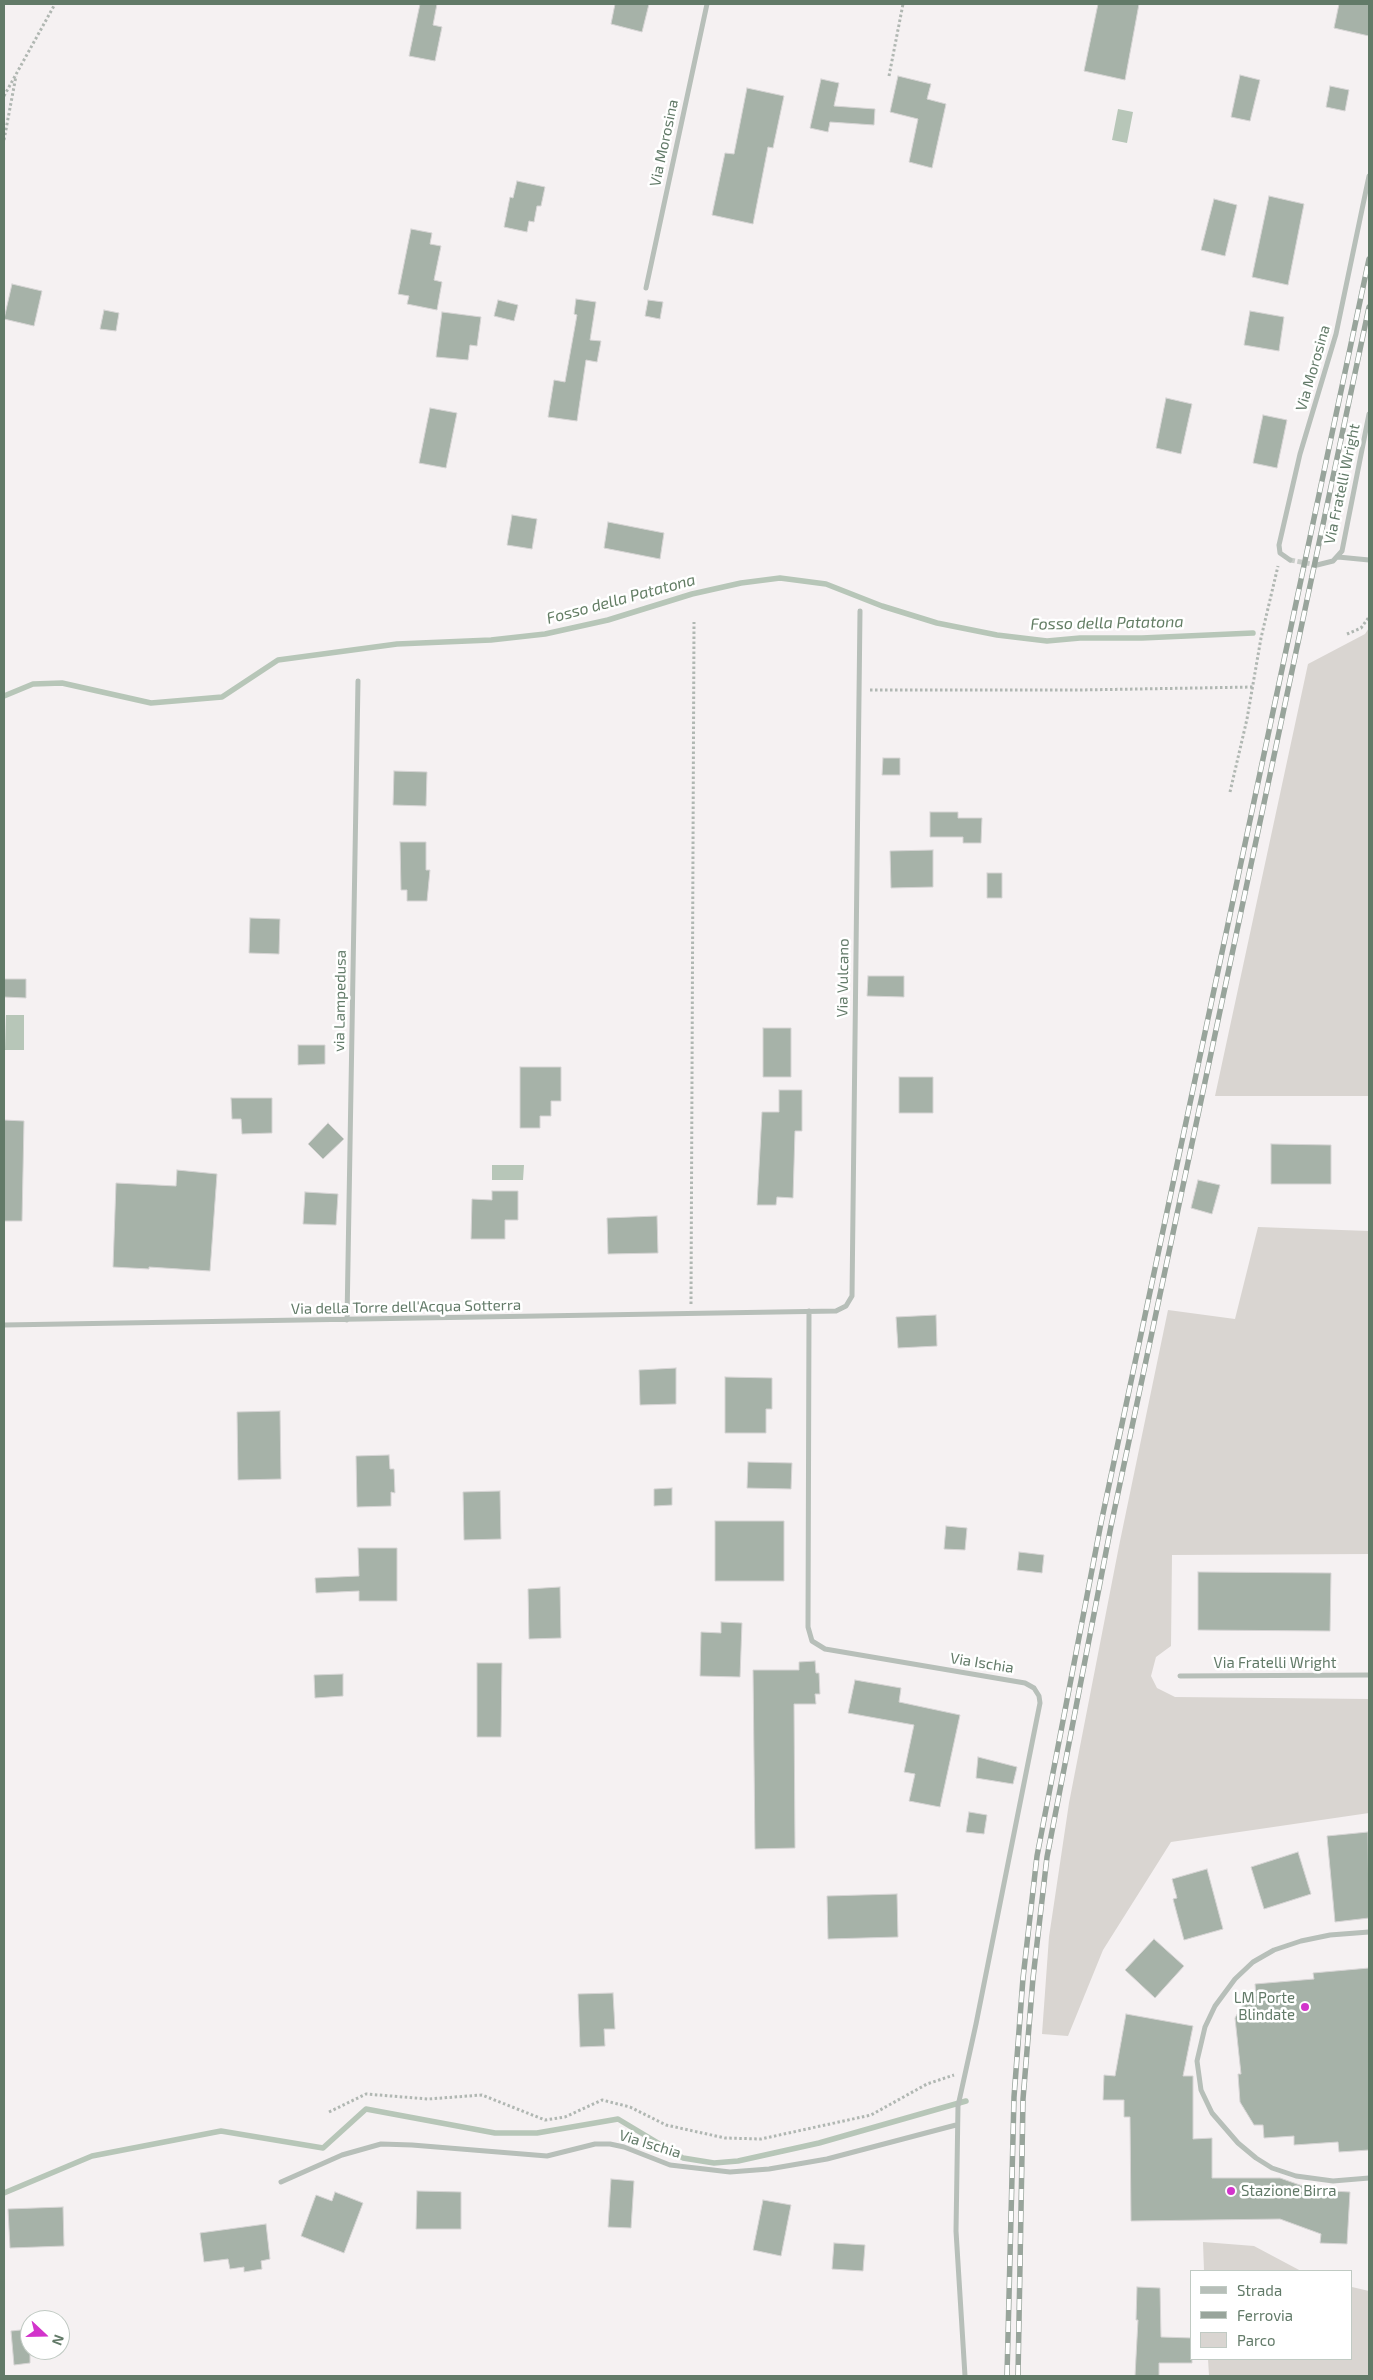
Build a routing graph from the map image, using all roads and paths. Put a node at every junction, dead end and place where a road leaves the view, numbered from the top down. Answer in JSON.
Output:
{"nodes":[{"id":1,"x":55,"y":4,"type":"edge"},
{"id":2,"x":707,"y":4,"type":"edge"},
{"id":3,"x":903,"y":4,"type":"edge"},
{"id":4,"x":17,"y":73,"type":"junction"},
{"id":5,"x":889,"y":76,"type":"dead end"},
{"id":6,"x":4,"y":96,"type":"edge"},
{"id":7,"x":4,"y":140,"type":"edge"},
{"id":8,"x":1369,"y":176,"type":"edge"},
{"id":9,"x":646,"y":288,"type":"dead end"},
{"id":10,"x":1369,"y":414,"type":"edge"},
{"id":11,"x":1283,"y":556,"type":"junction"},
{"id":12,"x":1338,"y":557,"type":"junction"},
{"id":13,"x":1290,"y":560,"type":"tunnel mouth"},
{"id":14,"x":1369,"y":560,"type":"edge"},
{"id":15,"x":1317,"y":565,"type":"tunnel mouth"},
{"id":16,"x":860,"y":612,"type":"dead end"},
{"id":17,"x":1369,"y":617,"type":"edge"},
{"id":18,"x":694,"y":622,"type":"dead end"},
{"id":19,"x":1347,"y":634,"type":"dead end"},
{"id":20,"x":358,"y":682,"type":"dead end"},
{"id":21,"x":1253,"y":687,"type":"junction"},
{"id":22,"x":859,"y":690,"type":"junction"},
{"id":23,"x":1230,"y":792,"type":"dead end"},
{"id":24,"x":809,"y":1311,"type":"junction"},
{"id":25,"x":691,"y":1314,"type":"junction"},
{"id":26,"x":347,"y":1320,"type":"junction"},
{"id":27,"x":4,"y":1325,"type":"edge"},
{"id":28,"x":1369,"y":1675,"type":"edge"},
{"id":29,"x":1180,"y":1676,"type":"dead end"},
{"id":30,"x":1369,"y":1932,"type":"edge"},
{"id":31,"x":964,"y":2073,"type":"junction"},
{"id":32,"x":329,"y":2112,"type":"dead end"},
{"id":33,"x":956,"y":2125,"type":"junction"},
{"id":34,"x":1369,"y":2178,"type":"edge"},
{"id":35,"x":280,"y":2182,"type":"dead end"},
{"id":36,"x":965,"y":2376,"type":"edge"}],
"edges":[{"from":1,"to":4,"type":"path"},
{"from":2,"to":9,"type":"street","name":"Via Morosina"},
{"from":3,"to":5,"type":"path"},
{"from":4,"to":6,"type":"path"},
{"from":4,"to":7,"type":"path"},
{"from":8,"to":11,"type":"street","name":"Via Morosina"},
{"from":10,"to":12,"type":"street","name":"Via Fratelli Wright"},
{"from":11,"to":13,"type":"street"},
{"from":11,"to":21,"type":"path"},
{"from":12,"to":14,"type":"street","name":"Via Fratelli Wright"},
{"from":12,"to":15,"type":"street"},
{"from":16,"to":22,"type":"street","name":"Via Vulcano"},
{"from":17,"to":19,"type":"path"},
{"from":18,"to":25,"type":"path"},
{"from":20,"to":26,"type":"street","name":"via Lampedusa"},
{"from":21,"to":22,"type":"path"},
{"from":21,"to":23,"type":"path"},
{"from":22,"to":24,"type":"street","name":"Via Vulcano"},
{"from":24,"to":25,"type":"street","name":"Via della Torre dell'Acqua Sotterra"},
{"from":24,"to":31,"type":"street","name":"Via Ischia"},
{"from":25,"to":26,"type":"street","name":"Via della Torre dell'Acqua Sotterra"},
{"from":26,"to":27,"type":"street","name":"Via della Torre dell'Acqua Sotterra"},
{"from":28,"to":29,"type":"street","name":"Via Fratelli Wright"},
{"from":30,"to":34,"type":"street"},
{"from":31,"to":32,"type":"path"},
{"from":31,"to":33,"type":"street","name":"Via Ischia"},
{"from":33,"to":35,"type":"street","name":"Via Ischia"},
{"from":33,"to":36,"type":"street","name":"Via Ischia"}]}
